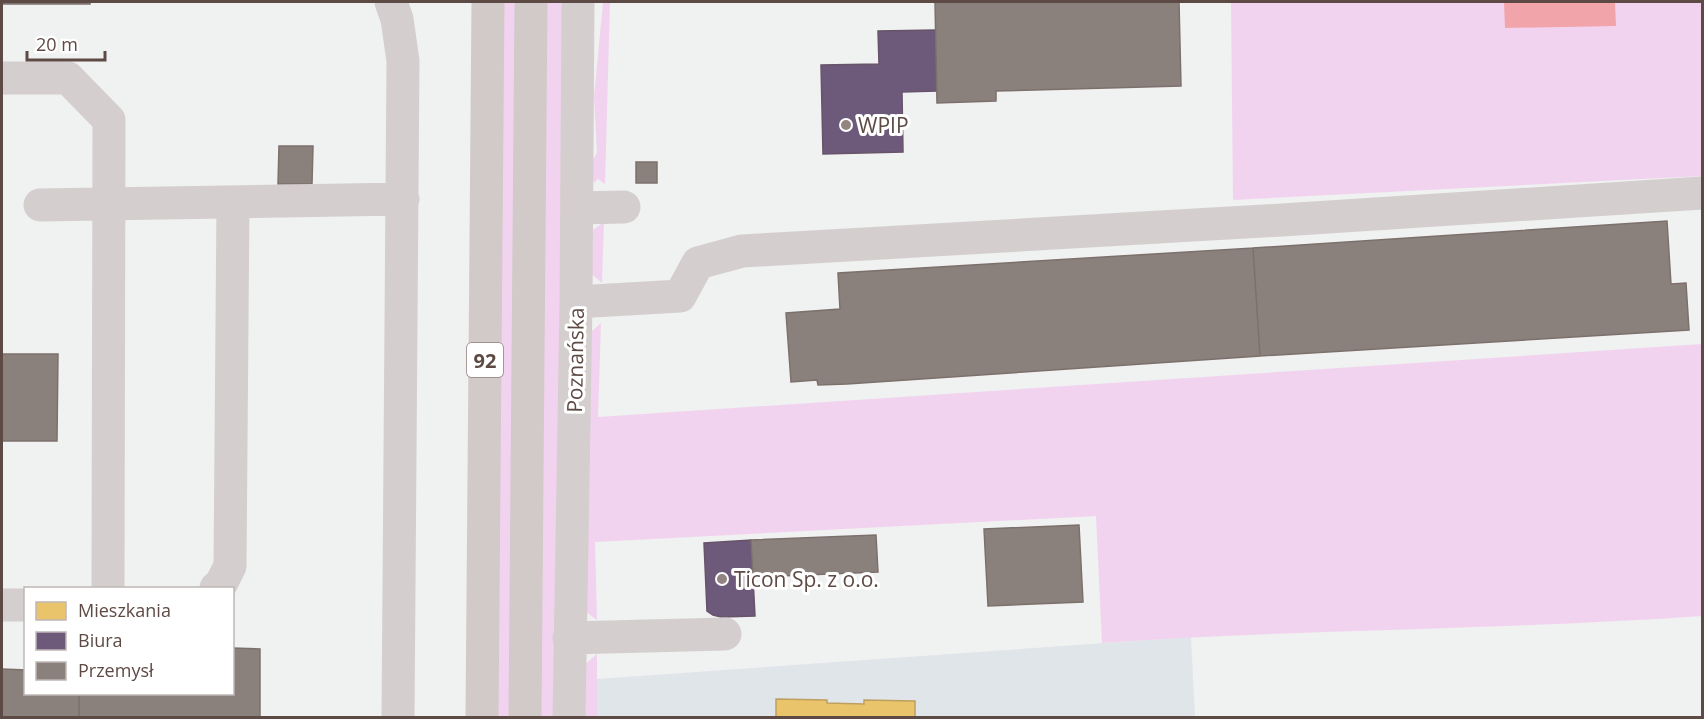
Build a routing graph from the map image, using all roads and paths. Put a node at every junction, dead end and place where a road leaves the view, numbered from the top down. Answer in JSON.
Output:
{"nodes":[{"id":1,"x":488,"y":2,"type":"edge"},
{"id":2,"x":531,"y":2,"type":"edge"},
{"id":3,"x":578,"y":2,"type":"edge"},
{"id":4,"x":395,"y":7,"type":"edge"},
{"id":5,"x":2,"y":78,"type":"edge"},
{"id":6,"x":1702,"y":193,"type":"edge"},
{"id":7,"x":403,"y":199,"type":"junction"},
{"id":8,"x":233,"y":202,"type":"junction"},
{"id":9,"x":108,"y":204,"type":"junction"},
{"id":10,"x":40,"y":205,"type":"dead end"},
{"id":11,"x":624,"y":207,"type":"dead end"},
{"id":12,"x":577,"y":208,"type":"junction"},
{"id":13,"x":576,"y":302,"type":"junction"},
{"id":14,"x":108,"y":587,"type":"edge"},
{"id":15,"x":217,"y":587,"type":"edge"},
{"id":16,"x":2,"y":605,"type":"edge"},
{"id":17,"x":24,"y":605,"type":"edge"},
{"id":18,"x":725,"y":634,"type":"dead end"},
{"id":19,"x":569,"y":638,"type":"junction"},
{"id":20,"x":398,"y":717,"type":"edge"},
{"id":21,"x":482,"y":717,"type":"edge"},
{"id":22,"x":525,"y":717,"type":"edge"},
{"id":23,"x":569,"y":717,"type":"edge"}],
"edges":[{"from":1,"to":21,"type":"main road","number":"92"},
{"from":2,"to":22,"type":"main road","number":"92"},
{"from":3,"to":12,"type":"street","name":"Poznańska"},
{"from":4,"to":7,"type":"street"},
{"from":5,"to":9,"type":"street"},
{"from":6,"to":13,"type":"street"},
{"from":7,"to":8,"type":"street"},
{"from":7,"to":20,"type":"street"},
{"from":8,"to":9,"type":"street"},
{"from":8,"to":15,"type":"street"},
{"from":9,"to":10,"type":"street"},
{"from":9,"to":14,"type":"street"},
{"from":11,"to":12,"type":"street"},
{"from":12,"to":13,"type":"street","name":"Poznańska"},
{"from":13,"to":19,"type":"street","name":"Poznańska"},
{"from":16,"to":17,"type":"street"},
{"from":18,"to":19,"type":"street"},
{"from":19,"to":23,"type":"street","name":"Poznańska"}]}
